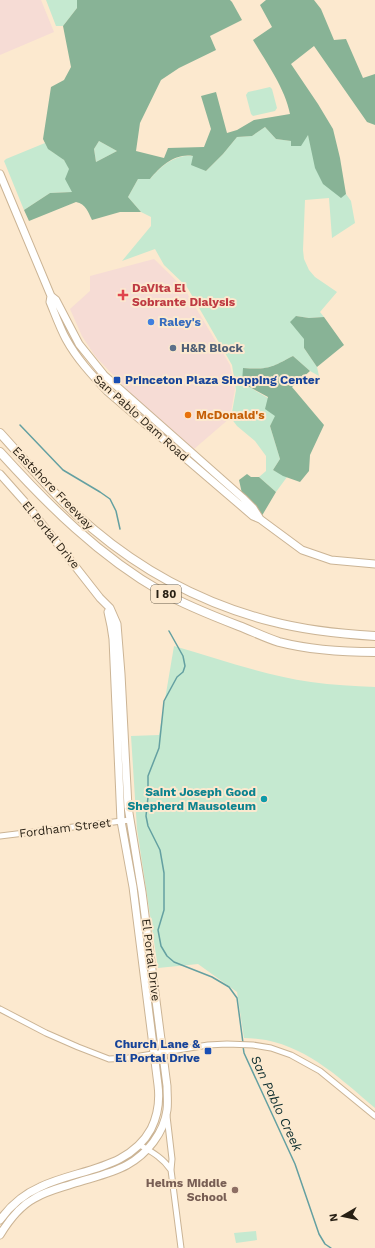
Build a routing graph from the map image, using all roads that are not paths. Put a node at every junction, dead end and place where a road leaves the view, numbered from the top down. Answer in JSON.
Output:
{"nodes":[{"id":1,"x":0,"y":174,"type":"edge"},
{"id":2,"x":0,"y":433,"type":"edge"},
{"id":3,"x":0,"y":452,"type":"edge"},
{"id":4,"x":0,"y":474,"type":"edge"},
{"id":5,"x":375,"y":564,"type":"edge"},
{"id":6,"x":100,"y":598,"type":"junction"},
{"id":7,"x":375,"y":632,"type":"edge"},
{"id":8,"x":357,"y":635,"type":"junction"},
{"id":9,"x":375,"y":636,"type":"edge"},
{"id":10,"x":375,"y":652,"type":"edge"},
{"id":11,"x":130,"y":820,"type":"junction"},
{"id":12,"x":121,"y":821,"type":"junction"},
{"id":13,"x":0,"y":836,"type":"edge"},
{"id":14,"x":0,"y":1009,"type":"edge"},
{"id":15,"x":163,"y":1053,"type":"junction"},
{"id":16,"x":154,"y":1055,"type":"junction"},
{"id":17,"x":167,"y":1112,"type":"junction"},
{"id":18,"x":375,"y":1116,"type":"edge"},
{"id":19,"x":140,"y":1145,"type":"junction"},
{"id":20,"x":148,"y":1150,"type":"junction"},
{"id":21,"x":171,"y":1170,"type":"junction"},
{"id":22,"x":0,"y":1220,"type":"edge"},
{"id":23,"x":0,"y":1235,"type":"edge"},
{"id":24,"x":181,"y":1248,"type":"edge"}],
"edges":[{"from":1,"to":5,"type":"main road","name":"San Pablo Dam Road"},
{"from":2,"to":8,"type":"highway","name":"Eastshore Freeway","number":"I 80"},
{"from":3,"to":10,"type":"highway","name":"Eastshore Freeway","number":"I 80"},
{"from":4,"to":6,"type":"main road","name":"El Portal Drive"},
{"from":6,"to":11,"type":"main road","name":"El Portal Drive"},
{"from":6,"to":12,"type":"main road","name":"El Portal Drive"},
{"from":7,"to":8,"type":"highway"},
{"from":8,"to":9,"type":"highway","name":"Eastshore Freeway","number":"I 80"},
{"from":11,"to":12,"type":"street","name":"Fordham Street"},
{"from":11,"to":15,"type":"main road","name":"El Portal Drive"},
{"from":12,"to":13,"type":"street","name":"Fordham Street"},
{"from":12,"to":16,"type":"main road","name":"El Portal Drive"},
{"from":14,"to":16,"type":"street"},
{"from":15,"to":16,"type":"street"},
{"from":15,"to":17,"type":"main road","name":"El Portal Drive"},
{"from":15,"to":18,"type":"street"},
{"from":16,"to":19,"type":"main road","name":"El Portal Drive"},
{"from":17,"to":20,"type":"main road","name":"El Portal Drive"},
{"from":17,"to":21,"type":"street"},
{"from":19,"to":20,"type":"street"},
{"from":19,"to":22,"type":"main road","name":"El Portal Drive"},
{"from":20,"to":21,"type":"street"},
{"from":20,"to":23,"type":"main road","name":"El Portal Drive"},
{"from":21,"to":24,"type":"street"}]}
